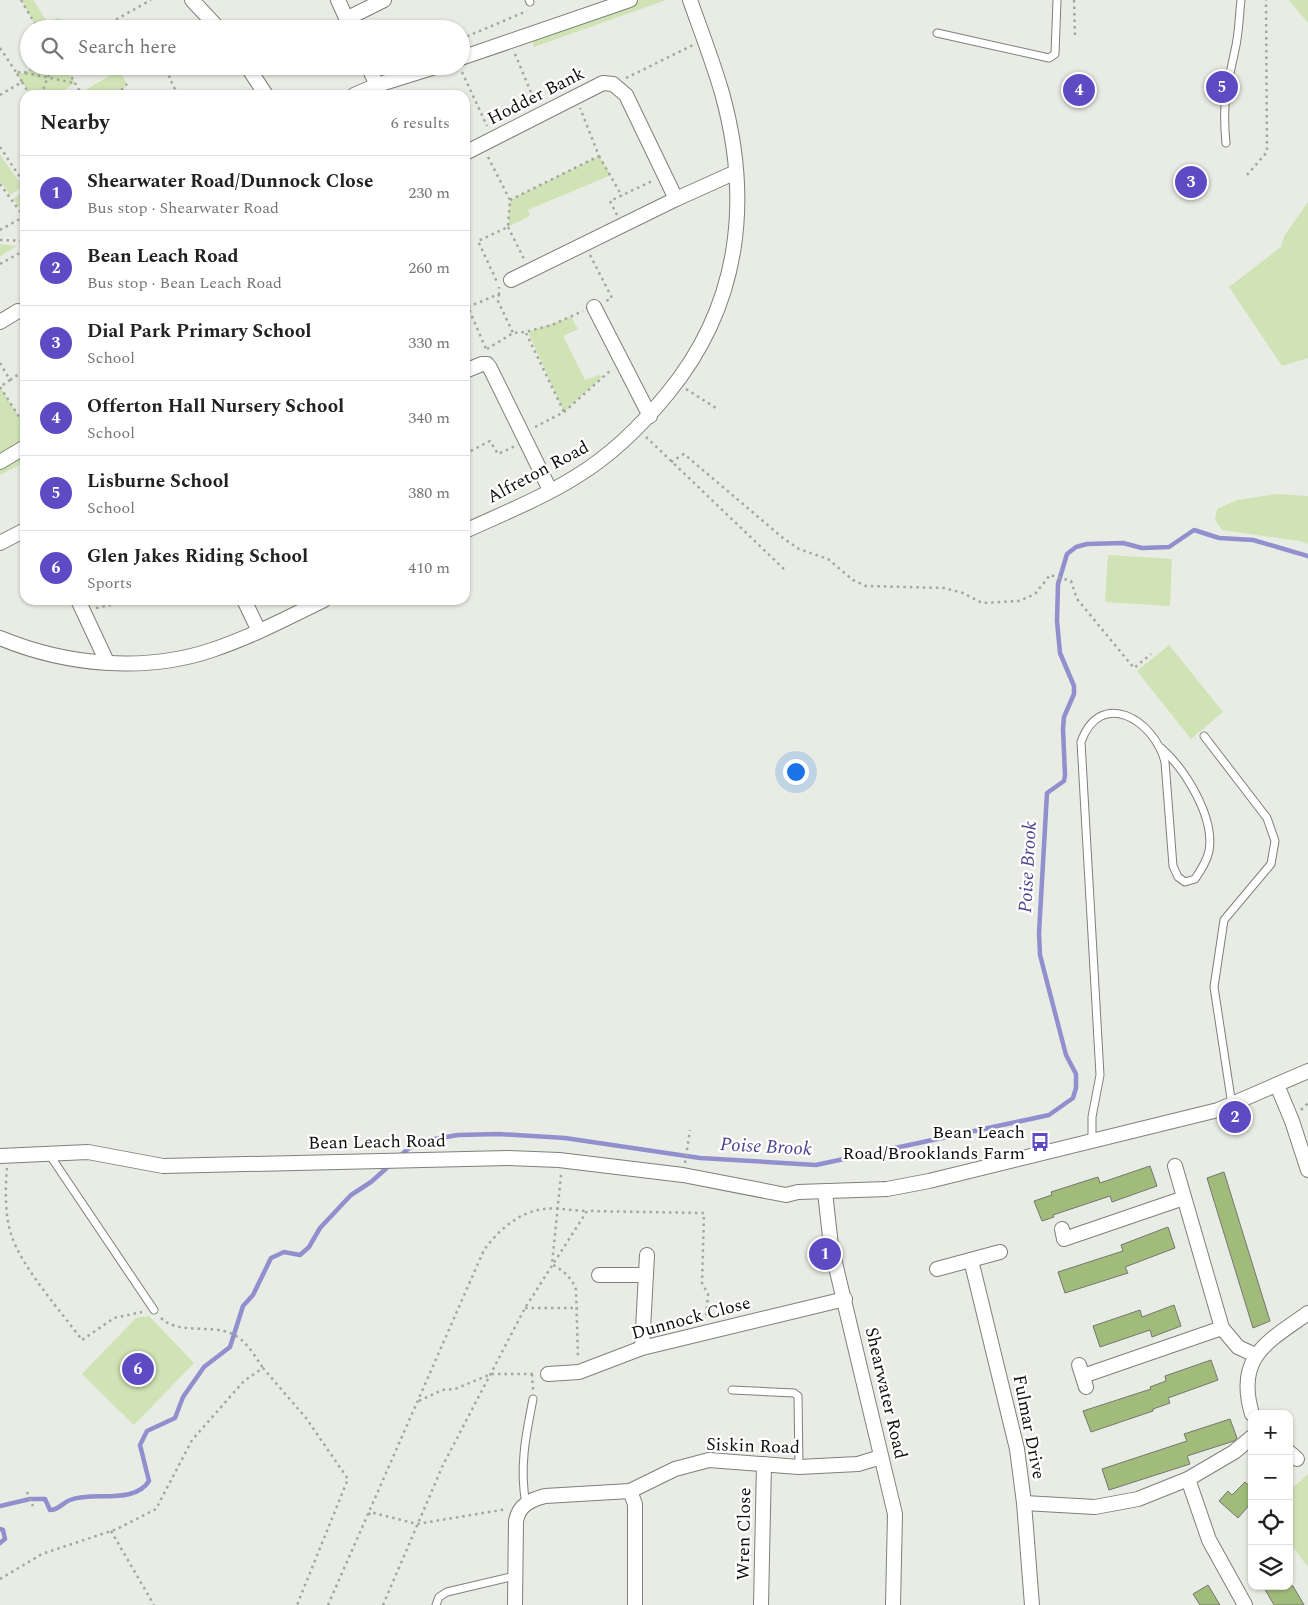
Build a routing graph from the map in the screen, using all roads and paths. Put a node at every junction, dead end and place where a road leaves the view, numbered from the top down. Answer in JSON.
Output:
{"nodes":[{"id":1,"x":21,"y":0,"type":"edge"},
{"id":2,"x":151,"y":0,"type":"edge"},
{"id":3,"x":192,"y":0,"type":"edge"},
{"id":4,"x":338,"y":0,"type":"edge"},
{"id":5,"x":384,"y":0,"type":"edge"},
{"id":6,"x":630,"y":0,"type":"edge"},
{"id":7,"x":690,"y":0,"type":"edge"},
{"id":8,"x":1056,"y":0,"type":"edge"},
{"id":9,"x":1074,"y":0,"type":"edge"},
{"id":10,"x":1241,"y":0,"type":"edge"},
{"id":11,"x":1266,"y":0,"type":"edge"},
{"id":12,"x":529,"y":1,"type":"edge"},
{"id":13,"x":33,"y":20,"type":"edge"},
{"id":14,"x":115,"y":20,"type":"edge"},
{"id":15,"x":211,"y":20,"type":"edge"},
{"id":16,"x":346,"y":20,"type":"edge"},
{"id":17,"x":354,"y":20,"type":"edge"},
{"id":18,"x":937,"y":33,"type":"dead end"},
{"id":19,"x":470,"y":35,"type":"edge"},
{"id":20,"x":1075,"y":37,"type":"dead end"},
{"id":21,"x":704,"y":40,"type":"junction"},
{"id":22,"x":509,"y":41,"type":"junction"},
{"id":23,"x":0,"y":48,"type":"edge"},
{"id":24,"x":470,"y":55,"type":"edge"},
{"id":25,"x":16,"y":72,"type":"junction"},
{"id":26,"x":20,"y":72,"type":"edge"},
{"id":27,"x":33,"y":75,"type":"edge"},
{"id":28,"x":48,"y":75,"type":"edge"},
{"id":29,"x":70,"y":75,"type":"edge"},
{"id":30,"x":173,"y":75,"type":"edge"},
{"id":31,"x":253,"y":75,"type":"edge"},
{"id":32,"x":372,"y":75,"type":"edge"},
{"id":33,"x":409,"y":75,"type":"edge"},
{"id":34,"x":464,"y":75,"type":"edge"},
{"id":35,"x":47,"y":78,"type":"junction"},
{"id":36,"x":22,"y":82,"type":"junction"},
{"id":37,"x":75,"y":83,"type":"junction"},
{"id":38,"x":127,"y":84,"type":"dead end"},
{"id":39,"x":613,"y":84,"type":"junction"},
{"id":40,"x":377,"y":85,"type":"junction"},
{"id":41,"x":528,"y":88,"type":"dead end"},
{"id":42,"x":27,"y":90,"type":"edge"},
{"id":43,"x":43,"y":90,"type":"edge"},
{"id":44,"x":79,"y":90,"type":"edge"},
{"id":45,"x":122,"y":90,"type":"edge"},
{"id":46,"x":175,"y":90,"type":"edge"},
{"id":47,"x":263,"y":90,"type":"edge"},
{"id":48,"x":366,"y":90,"type":"edge"},
{"id":49,"x":0,"y":95,"type":"edge"},
{"id":50,"x":575,"y":97,"type":"junction"},
{"id":51,"x":481,"y":116,"type":"dead end"},
{"id":52,"x":1226,"y":143,"type":"dead end"},
{"id":53,"x":482,"y":144,"type":"junction"},
{"id":54,"x":1,"y":149,"type":"edge"},
{"id":55,"x":470,"y":150,"type":"edge"},
{"id":56,"x":600,"y":156,"type":"junction"},
{"id":57,"x":736,"y":172,"type":"junction"},
{"id":58,"x":665,"y":175,"type":"junction"},
{"id":59,"x":1247,"y":175,"type":"dead end"},
{"id":60,"x":20,"y":178,"type":"edge"},
{"id":61,"x":0,"y":184,"type":"edge"},
{"id":62,"x":622,"y":196,"type":"junction"},
{"id":63,"x":676,"y":199,"type":"junction"},
{"id":64,"x":510,"y":200,"type":"junction"},
{"id":65,"x":610,"y":201,"type":"dead end"},
{"id":66,"x":20,"y":211,"type":"edge"},
{"id":67,"x":20,"y":218,"type":"edge"},
{"id":68,"x":508,"y":227,"type":"junction"},
{"id":69,"x":0,"y":230,"type":"edge"},
{"id":70,"x":0,"y":240,"type":"edge"},
{"id":71,"x":20,"y":241,"type":"edge"},
{"id":72,"x":585,"y":245,"type":"junction"},
{"id":73,"x":20,"y":253,"type":"edge"},
{"id":74,"x":0,"y":264,"type":"edge"},
{"id":75,"x":529,"y":270,"type":"junction"},
{"id":76,"x":505,"y":283,"type":"junction"},
{"id":77,"x":499,"y":294,"type":"junction"},
{"id":78,"x":470,"y":305,"type":"edge"},
{"id":79,"x":594,"y":306,"type":"junction"},
{"id":80,"x":18,"y":311,"type":"dead end"},
{"id":81,"x":470,"y":315,"type":"edge"},
{"id":82,"x":0,"y":322,"type":"edge"},
{"id":83,"x":525,"y":332,"type":"junction"},
{"id":84,"x":513,"y":333,"type":"junction"},
{"id":85,"x":486,"y":349,"type":"junction"},
{"id":86,"x":0,"y":363,"type":"edge"},
{"id":87,"x":482,"y":364,"type":"junction"},
{"id":88,"x":622,"y":364,"type":"junction"},
{"id":89,"x":470,"y":369,"type":"edge"},
{"id":90,"x":20,"y":373,"type":"edge"},
{"id":91,"x":10,"y":380,"type":"junction"},
{"id":92,"x":677,"y":382,"type":"junction"},
{"id":93,"x":0,"y":387,"type":"edge"},
{"id":94,"x":716,"y":408,"type":"dead end"},
{"id":95,"x":564,"y":412,"type":"junction"},
{"id":96,"x":650,"y":416,"type":"junction"},
{"id":97,"x":20,"y":418,"type":"edge"},
{"id":98,"x":637,"y":430,"type":"junction"},
{"id":99,"x":524,"y":437,"type":"junction"},
{"id":100,"x":20,"y":450,"type":"edge"},
{"id":101,"x":470,"y":451,"type":"edge"},
{"id":102,"x":0,"y":462,"type":"edge"},
{"id":103,"x":672,"y":462,"type":"junction"},
{"id":104,"x":550,"y":490,"type":"junction"},
{"id":105,"x":470,"y":529,"type":"edge"},
{"id":106,"x":20,"y":533,"type":"edge"},
{"id":107,"x":0,"y":543,"type":"edge"},
{"id":108,"x":784,"y":569,"type":"dead end"},
{"id":109,"x":81,"y":605,"type":"edge"},
{"id":110,"x":246,"y":605,"type":"edge"},
{"id":111,"x":314,"y":605,"type":"edge"},
{"id":112,"x":259,"y":631,"type":"junction"},
{"id":113,"x":0,"y":638,"type":"edge"},
{"id":114,"x":1151,"y":654,"type":"dead end"},
{"id":115,"x":107,"y":662,"type":"junction"},
{"id":116,"x":1204,"y":736,"type":"dead end"},
{"id":117,"x":1161,"y":748,"type":"junction"},
{"id":118,"x":1308,"y":1071,"type":"edge"},
{"id":119,"x":1277,"y":1085,"type":"junction"},
{"id":120,"x":1232,"y":1105,"type":"junction"},
{"id":121,"x":690,"y":1130,"type":"dead end"},
{"id":122,"x":1092,"y":1142,"type":"junction"},
{"id":123,"x":48,"y":1154,"type":"junction"},
{"id":124,"x":4,"y":1156,"type":"edge"},
{"id":125,"x":562,"y":1161,"type":"junction"},
{"id":126,"x":684,"y":1166,"type":"dead end"},
{"id":127,"x":1175,"y":1166,"type":"dead end"},
{"id":128,"x":1308,"y":1170,"type":"edge"},
{"id":129,"x":0,"y":1185,"type":"edge"},
{"id":130,"x":7,"y":1186,"type":"junction"},
{"id":131,"x":825,"y":1192,"type":"junction"},
{"id":132,"x":1184,"y":1198,"type":"junction"},
{"id":133,"x":559,"y":1210,"type":"junction"},
{"id":134,"x":587,"y":1211,"type":"junction"},
{"id":135,"x":1064,"y":1239,"type":"dead end"},
{"id":136,"x":1000,"y":1252,"type":"dead end"},
{"id":137,"x":647,"y":1255,"type":"dead end"},
{"id":138,"x":971,"y":1260,"type":"junction"},
{"id":139,"x":552,"y":1264,"type":"junction"},
{"id":140,"x":937,"y":1269,"type":"dead end"},
{"id":141,"x":599,"y":1275,"type":"dead end"},
{"id":142,"x":646,"y":1275,"type":"junction"},
{"id":143,"x":845,"y":1298,"type":"junction"},
{"id":144,"x":525,"y":1308,"type":"junction"},
{"id":145,"x":578,"y":1308,"type":"junction"},
{"id":146,"x":154,"y":1310,"type":"junction"},
{"id":147,"x":1308,"y":1312,"type":"edge"},
{"id":148,"x":1222,"y":1328,"type":"junction"},
{"id":149,"x":700,"y":1333,"type":"junction"},
{"id":150,"x":642,"y":1348,"type":"junction"},
{"id":151,"x":1255,"y":1356,"type":"junction"},
{"id":152,"x":263,"y":1368,"type":"junction"},
{"id":153,"x":579,"y":1372,"type":"junction"},
{"id":154,"x":491,"y":1374,"type":"junction"},
{"id":155,"x":532,"y":1374,"type":"junction"},
{"id":156,"x":548,"y":1374,"type":"joint"},
{"id":157,"x":1083,"y":1376,"type":"dead end"},
{"id":158,"x":732,"y":1390,"type":"dead end"},
{"id":159,"x":533,"y":1399,"type":"joint"},
{"id":160,"x":417,"y":1402,"type":"junction"},
{"id":161,"x":1251,"y":1410,"type":"edge"},
{"id":162,"x":1248,"y":1440,"type":"edge"},
{"id":163,"x":881,"y":1457,"type":"junction"},
{"id":164,"x":764,"y":1464,"type":"junction"},
{"id":165,"x":799,"y":1467,"type":"junction"},
{"id":166,"x":1188,"y":1479,"type":"junction"},
{"id":167,"x":630,"y":1491,"type":"junction"},
{"id":168,"x":27,"y":1492,"type":"dead end"},
{"id":169,"x":1024,"y":1503,"type":"junction"},
{"id":170,"x":524,"y":1505,"type":"junction"},
{"id":171,"x":33,"y":1506,"type":"dead end"},
{"id":172,"x":418,"y":1524,"type":"junction"},
{"id":173,"x":111,"y":1531,"type":"junction"},
{"id":174,"x":515,"y":1576,"type":"junction"},
{"id":175,"x":0,"y":1579,"type":"edge"},
{"id":176,"x":154,"y":1605,"type":"edge"},
{"id":177,"x":296,"y":1605,"type":"edge"},
{"id":178,"x":328,"y":1605,"type":"edge"},
{"id":179,"x":382,"y":1605,"type":"edge"},
{"id":180,"x":436,"y":1605,"type":"edge"},
{"id":181,"x":515,"y":1605,"type":"edge"},
{"id":182,"x":635,"y":1605,"type":"edge"},
{"id":183,"x":761,"y":1605,"type":"edge"},
{"id":184,"x":893,"y":1605,"type":"edge"},
{"id":185,"x":1032,"y":1605,"type":"edge"},
{"id":186,"x":1245,"y":1605,"type":"edge"}],
"edges":[{"from":1,"to":13,"type":"path"},
{"from":2,"to":14,"type":"path"},
{"from":3,"to":15,"type":"street"},
{"from":4,"to":16,"type":"street"},
{"from":5,"to":17,"type":"street"},
{"from":6,"to":22,"type":"street"},
{"from":7,"to":21,"type":"street","name":"Alfreton Road"},
{"from":8,"to":18,"type":"lane"},
{"from":9,"to":20,"type":"path"},
{"from":10,"to":52,"type":"lane"},
{"from":11,"to":59,"type":"path"},
{"from":12,"to":19,"type":"path"},
{"from":21,"to":39,"type":"path"},
{"from":21,"to":57,"type":"street","name":"Alfreton Road"},
{"from":22,"to":24,"type":"street"},
{"from":22,"to":41,"type":"path"},
{"from":23,"to":25,"type":"path"},
{"from":25,"to":26,"type":"path"},
{"from":25,"to":36,"type":"path"},
{"from":27,"to":35,"type":"path"},
{"from":28,"to":35,"type":"path"},
{"from":29,"to":37,"type":"path"},
{"from":30,"to":46,"type":"path"},
{"from":31,"to":47,"type":"street"},
{"from":32,"to":40,"type":"street"},
{"from":33,"to":40,"type":"street"},
{"from":34,"to":51,"type":"path"},
{"from":35,"to":37,"type":"path"},
{"from":35,"to":43,"type":"path"},
{"from":36,"to":42,"type":"path"},
{"from":36,"to":49,"type":"path"},
{"from":37,"to":44,"type":"path"},
{"from":38,"to":45,"type":"path"},
{"from":39,"to":50,"type":"street","name":"Hodder Bank"},
{"from":39,"to":58,"type":"street","name":"Hodder Bank"},
{"from":40,"to":48,"type":"street"},
{"from":50,"to":53,"type":"street","name":"Hodder Bank"},
{"from":50,"to":56,"type":"path"},
{"from":53,"to":55,"type":"street","name":"Hodder Bank"},
{"from":53,"to":64,"type":"path"},
{"from":54,"to":60,"type":"path"},
{"from":56,"to":62,"type":"path"},
{"from":56,"to":64,"type":"path"},
{"from":57,"to":63,"type":"street"},
{"from":57,"to":92,"type":"street","name":"Alfreton Road"},
{"from":58,"to":62,"type":"path"},
{"from":58,"to":63,"type":"street","name":"Hodder Bank"},
{"from":61,"to":66,"type":"path"},
{"from":62,"to":65,"type":"path"},
{"from":63,"to":72,"type":"street"},
{"from":64,"to":68,"type":"path"},
{"from":67,"to":69,"type":"path"},
{"from":68,"to":75,"type":"path"},
{"from":68,"to":76,"type":"path"},
{"from":70,"to":71,"type":"path"},
{"from":72,"to":75,"type":"street"},
{"from":72,"to":79,"type":"path"},
{"from":73,"to":74,"type":"path"},
{"from":75,"to":76,"type":"street"},
{"from":76,"to":77,"type":"path"},
{"from":77,"to":78,"type":"path"},
{"from":77,"to":84,"type":"path"},
{"from":79,"to":83,"type":"path"},
{"from":79,"to":88,"type":"street"},
{"from":80,"to":82,"type":"street"},
{"from":81,"to":85,"type":"path"},
{"from":83,"to":84,"type":"path"},
{"from":83,"to":95,"type":"path"},
{"from":84,"to":85,"type":"path"},
{"from":85,"to":87,"type":"path"},
{"from":86,"to":91,"type":"path"},
{"from":87,"to":89,"type":"street"},
{"from":87,"to":99,"type":"street"},
{"from":88,"to":95,"type":"path"},
{"from":88,"to":96,"type":"street"},
{"from":90,"to":91,"type":"path"},
{"from":91,"to":93,"type":"path"},
{"from":92,"to":94,"type":"path"},
{"from":92,"to":96,"type":"street","name":"Alfreton Road"},
{"from":93,"to":97,"type":"path"},
{"from":95,"to":99,"type":"path"},
{"from":96,"to":98,"type":"street","name":"Alfreton Road"},
{"from":98,"to":103,"type":"path"},
{"from":98,"to":104,"type":"street","name":"Alfreton Road"},
{"from":99,"to":101,"type":"path"},
{"from":99,"to":104,"type":"street"},
{"from":100,"to":102,"type":"street"},
{"from":103,"to":108,"type":"path"},
{"from":103,"to":114,"type":"path"},
{"from":104,"to":105,"type":"street","name":"Alfreton Road"},
{"from":106,"to":107,"type":"street"},
{"from":109,"to":115,"type":"street"},
{"from":110,"to":112,"type":"street"},
{"from":111,"to":112,"type":"street"},
{"from":112,"to":115,"type":"street"},
{"from":113,"to":115,"type":"street"},
{"from":116,"to":120,"type":"lane"},
{"from":117,"to":117,"type":"lane"},
{"from":117,"to":122,"type":"lane"},
{"from":118,"to":119,"type":"street","name":"Bean Leach Road"},
{"from":119,"to":120,"type":"street","name":"Bean Leach Road"},
{"from":119,"to":128,"type":"street"},
{"from":120,"to":122,"type":"street","name":"Bean Leach Road"},
{"from":121,"to":126,"type":"path"},
{"from":122,"to":131,"type":"street","name":"Bean Leach Road"},
{"from":123,"to":124,"type":"street","name":"Bean Leach Road"},
{"from":123,"to":125,"type":"street","name":"Bean Leach Road"},
{"from":123,"to":146,"type":"lane"},
{"from":124,"to":130,"type":"path"},
{"from":125,"to":131,"type":"street","name":"Bean Leach Road"},
{"from":125,"to":133,"type":"path"},
{"from":127,"to":132,"type":"street"},
{"from":129,"to":130,"type":"path"},
{"from":130,"to":146,"type":"path"},
{"from":131,"to":143,"type":"street","name":"Shearwater Road"},
{"from":132,"to":135,"type":"street"},
{"from":132,"to":148,"type":"street"},
{"from":133,"to":134,"type":"path"},
{"from":133,"to":139,"type":"path"},
{"from":133,"to":160,"type":"path"},
{"from":134,"to":139,"type":"path"},
{"from":134,"to":149,"type":"path"},
{"from":136,"to":138,"type":"street"},
{"from":137,"to":142,"type":"street"},
{"from":138,"to":140,"type":"street"},
{"from":138,"to":169,"type":"street","name":"Fulmar Drive"},
{"from":139,"to":144,"type":"path"},
{"from":139,"to":145,"type":"path"},
{"from":141,"to":142,"type":"street"},
{"from":142,"to":150,"type":"street"},
{"from":143,"to":149,"type":"street","name":"Dunnock Close"},
{"from":143,"to":163,"type":"street","name":"Shearwater Road"},
{"from":144,"to":145,"type":"path"},
{"from":144,"to":154,"type":"path"},
{"from":145,"to":153,"type":"path"},
{"from":146,"to":152,"type":"path"},
{"from":147,"to":151,"type":"street"},
{"from":148,"to":151,"type":"street"},
{"from":148,"to":157,"type":"street"},
{"from":149,"to":150,"type":"street","name":"Dunnock Close"},
{"from":150,"to":153,"type":"street","name":"Dunnock Close"},
{"from":151,"to":161,"type":"street"},
{"from":152,"to":173,"type":"path"},
{"from":152,"to":177,"type":"path"},
{"from":153,"to":156,"type":"street","name":"Dunnock Close"},
{"from":154,"to":155,"type":"path"},
{"from":154,"to":160,"type":"path"},
{"from":154,"to":172,"type":"path"},
{"from":155,"to":156,"type":"path"},
{"from":155,"to":159,"type":"path"},
{"from":158,"to":165,"type":"lane"},
{"from":159,"to":170,"type":"lane"},
{"from":160,"to":178,"type":"path"},
{"from":162,"to":166,"type":"street"},
{"from":163,"to":165,"type":"street","name":"Siskin Road"},
{"from":163,"to":184,"type":"street","name":"Shearwater Road"},
{"from":164,"to":165,"type":"street","name":"Siskin Road"},
{"from":164,"to":167,"type":"street","name":"Siskin Road"},
{"from":164,"to":183,"type":"street","name":"Wren Close"},
{"from":166,"to":169,"type":"street"},
{"from":166,"to":186,"type":"street"},
{"from":167,"to":170,"type":"street","name":"Siskin Road"},
{"from":167,"to":182,"type":"street"},
{"from":168,"to":171,"type":"path"},
{"from":169,"to":185,"type":"street","name":"Fulmar Drive"},
{"from":170,"to":172,"type":"path"},
{"from":170,"to":174,"type":"street"},
{"from":172,"to":178,"type":"path"},
{"from":172,"to":179,"type":"path"},
{"from":173,"to":175,"type":"path"},
{"from":173,"to":176,"type":"path"},
{"from":174,"to":180,"type":"lane"},
{"from":174,"to":181,"type":"street"}]}
